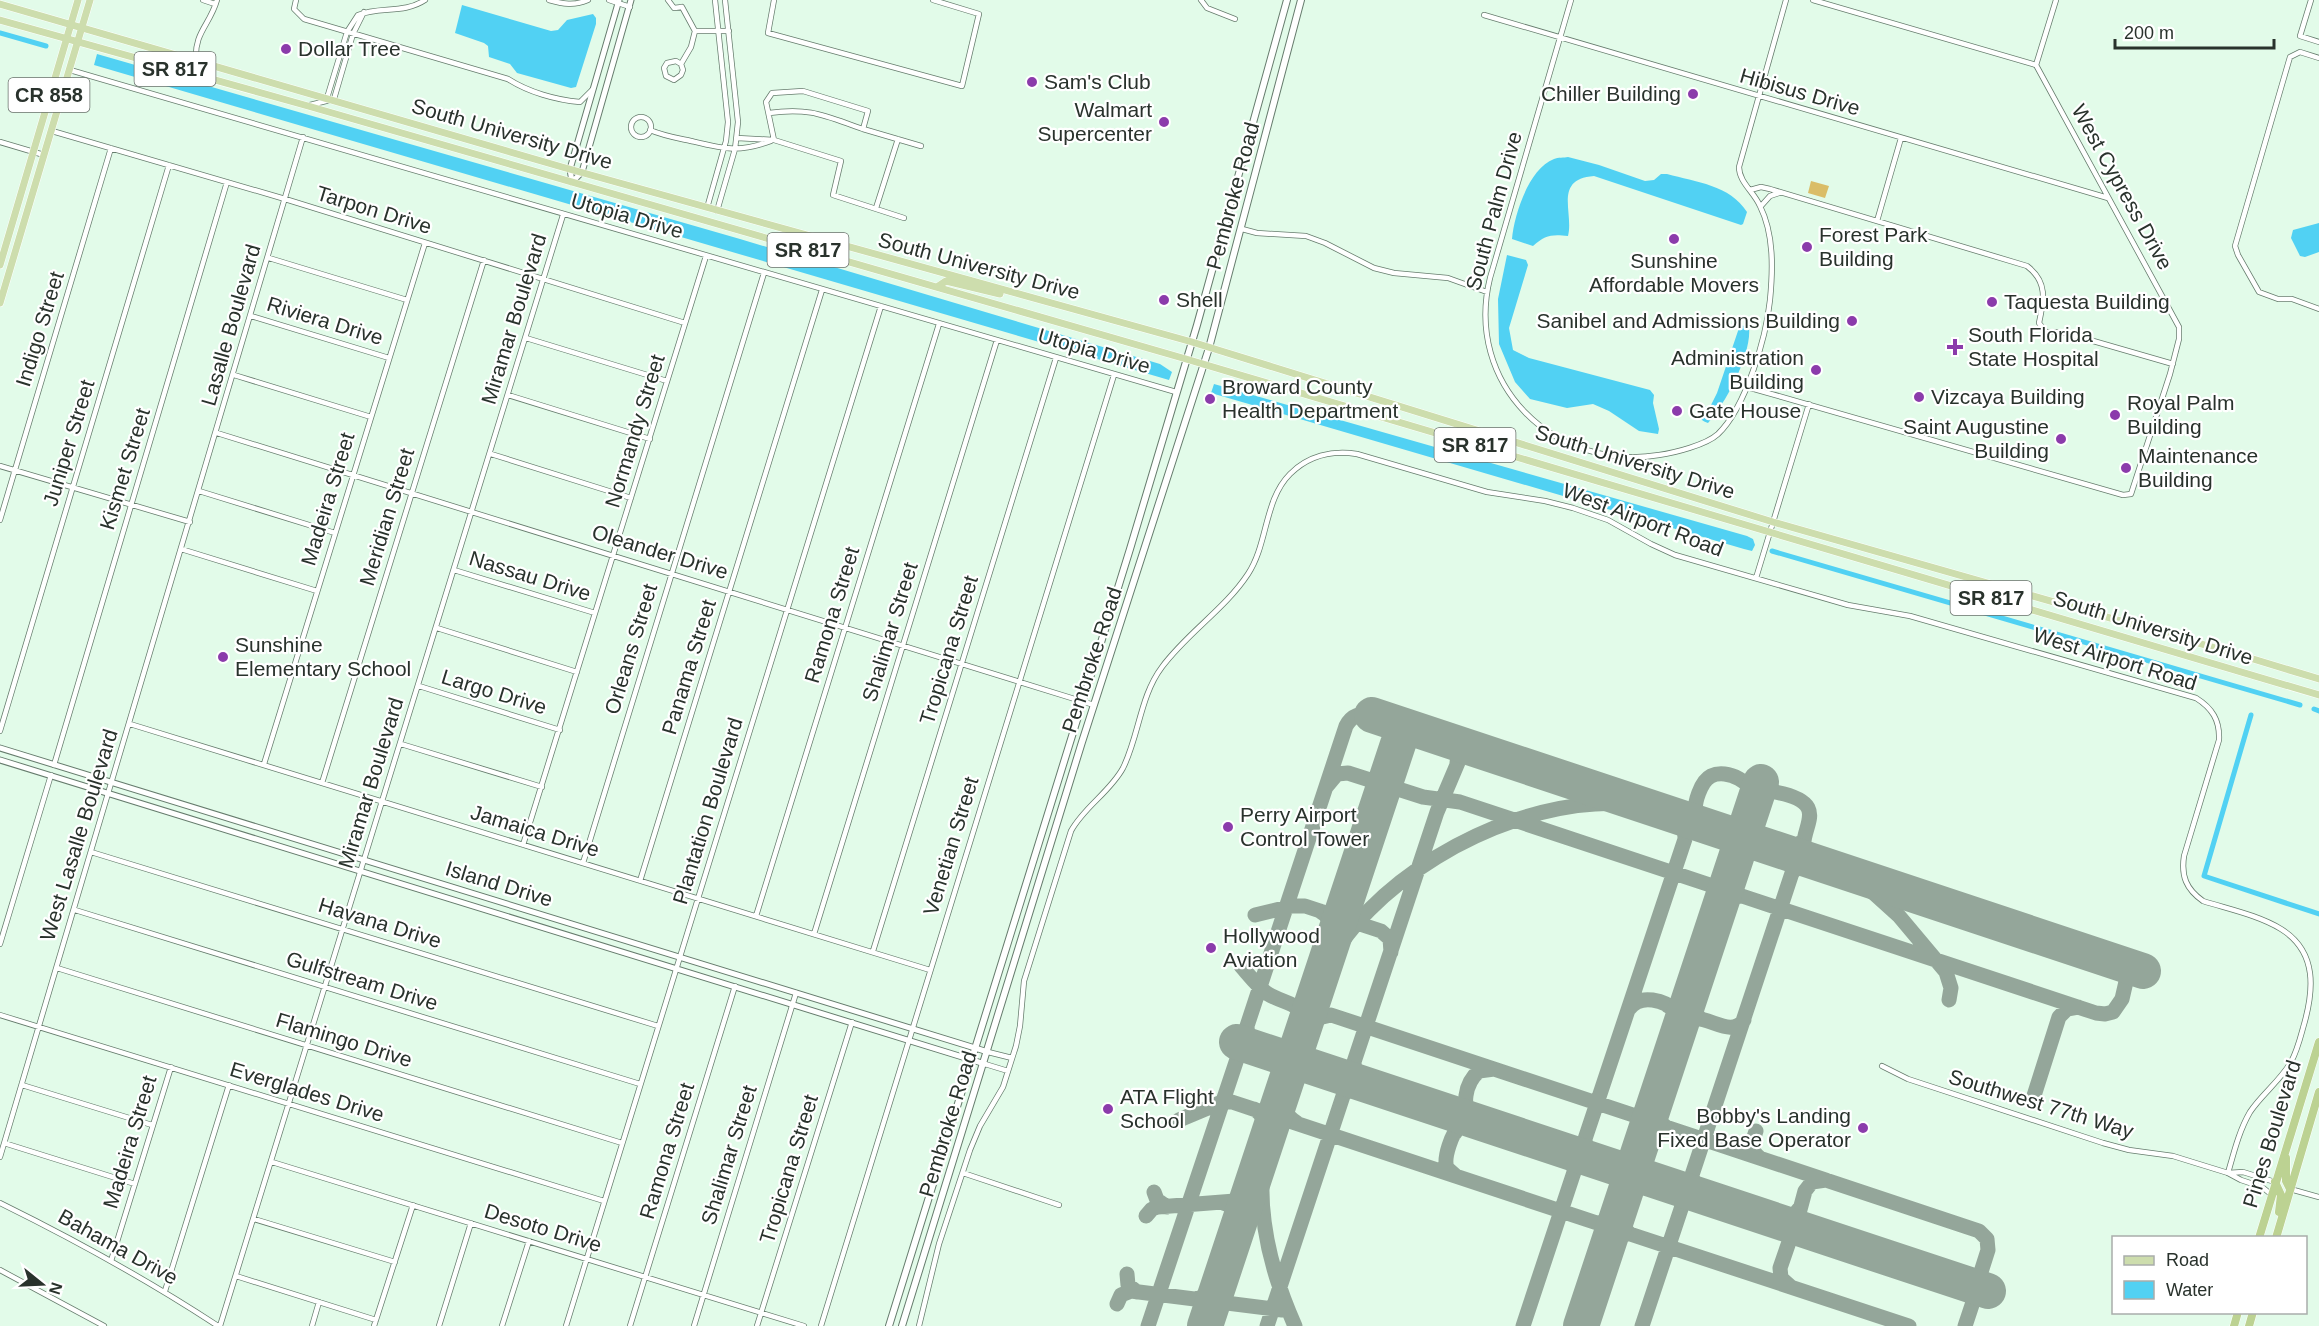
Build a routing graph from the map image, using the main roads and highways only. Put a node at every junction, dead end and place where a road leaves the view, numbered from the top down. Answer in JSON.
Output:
{"nodes":[{"id":1,"x":78,"y":0,"type":"edge"},
{"id":2,"x":90,"y":0,"type":"edge"},
{"id":3,"x":1286,"y":1,"type":"edge"},
{"id":4,"x":1300,"y":3,"type":"edge"},
{"id":5,"x":0,"y":4,"type":"edge"},
{"id":6,"x":0,"y":20,"type":"edge"},
{"id":7,"x":70,"y":25,"type":"junction"},
{"id":8,"x":82,"y":28,"type":"junction"},
{"id":9,"x":66,"y":39,"type":"junction"},
{"id":10,"x":78,"y":43,"type":"junction"},
{"id":11,"x":355,"y":106,"type":"junction"},
{"id":12,"x":336,"y":114,"type":"junction"},
{"id":13,"x":0,"y":265,"type":"edge"},
{"id":14,"x":937,"y":287,"type":"junction"},
{"id":15,"x":1026,"y":296,"type":"junction"},
{"id":16,"x":0,"y":303,"type":"edge"},
{"id":17,"x":1192,"y":342,"type":"junction"},
{"id":18,"x":1209,"y":348,"type":"junction"},
{"id":19,"x":1186,"y":359,"type":"junction"},
{"id":20,"x":1203,"y":365,"type":"junction"},
{"id":21,"x":2319,"y":679,"type":"edge"},
{"id":22,"x":2319,"y":695,"type":"edge"},
{"id":23,"x":2319,"y":1042,"type":"edge"},
{"id":24,"x":2319,"y":1092,"type":"edge"},
{"id":25,"x":2286,"y":1147,"type":"junction"},
{"id":26,"x":2276,"y":1182,"type":"junction"},
{"id":27,"x":2290,"y":1189,"type":"junction"},
{"id":28,"x":2260,"y":1236,"type":"edge"},
{"id":29,"x":2275,"y":1236,"type":"edge"},
{"id":30,"x":2276,"y":1236,"type":"edge"},
{"id":31,"x":889,"y":1326,"type":"edge"},
{"id":32,"x":902,"y":1326,"type":"edge"}],
"edges":[{"from":1,"to":7,"type":"main road","number":"CR 858"},
{"from":2,"to":8,"type":"main road","number":"CR 858"},
{"from":3,"to":4,"type":"main road"},
{"from":3,"to":17,"type":"main road","name":"Pembroke Road"},
{"from":4,"to":18,"type":"main road","name":"Pembroke Road"},
{"from":5,"to":7,"type":"main road","name":"South University Drive","number":"SR 817"},
{"from":6,"to":9,"type":"main road","name":"South University Drive","number":"SR 817"},
{"from":7,"to":8,"type":"main road","name":"South University Drive","number":"SR 817"},
{"from":7,"to":9,"type":"main road","number":"CR 858"},
{"from":8,"to":10,"type":"main road","number":"CR 858"},
{"from":8,"to":11,"type":"main road","name":"South University Drive","number":"SR 817"},
{"from":9,"to":10,"type":"main road","name":"South University Drive","number":"SR 817"},
{"from":9,"to":13,"type":"main road","number":"CR 858"},
{"from":10,"to":12,"type":"main road","name":"South University Drive","number":"SR 817"},
{"from":10,"to":16,"type":"main road","number":"CR 858"},
{"from":11,"to":12,"type":"main road"},
{"from":11,"to":15,"type":"main road","name":"South University Drive","number":"SR 817"},
{"from":12,"to":14,"type":"main road","name":"South University Drive","number":"SR 817"},
{"from":14,"to":15,"type":"main road"},
{"from":14,"to":19,"type":"main road","name":"South University Drive","number":"SR 817"},
{"from":15,"to":17,"type":"main road","name":"South University Drive","number":"SR 817"},
{"from":17,"to":18,"type":"main road","name":"South University Drive","number":"SR 817"},
{"from":17,"to":19,"type":"main road","name":"Pembroke Road"},
{"from":18,"to":20,"type":"main road","name":"Pembroke Road"},
{"from":18,"to":21,"type":"main road","name":"South University Drive","number":"SR 817"},
{"from":19,"to":20,"type":"main road","name":"South University Drive","number":"SR 817"},
{"from":19,"to":31,"type":"main road","name":"Pembroke Road"},
{"from":20,"to":22,"type":"main road","name":"South University Drive","number":"SR 817"},
{"from":20,"to":32,"type":"main road","name":"Pembroke Road"},
{"from":23,"to":25,"type":"highway","name":"Pines Boulevard"},
{"from":24,"to":27,"type":"highway","name":"Pines Boulevard"},
{"from":25,"to":26,"type":"highway","name":"Pines Boulevard"},
{"from":25,"to":27,"type":"highway"},
{"from":26,"to":28,"type":"highway","name":"Pines Boulevard"},
{"from":26,"to":29,"type":"highway"},
{"from":27,"to":30,"type":"highway","name":"Pines Boulevard"}]}
